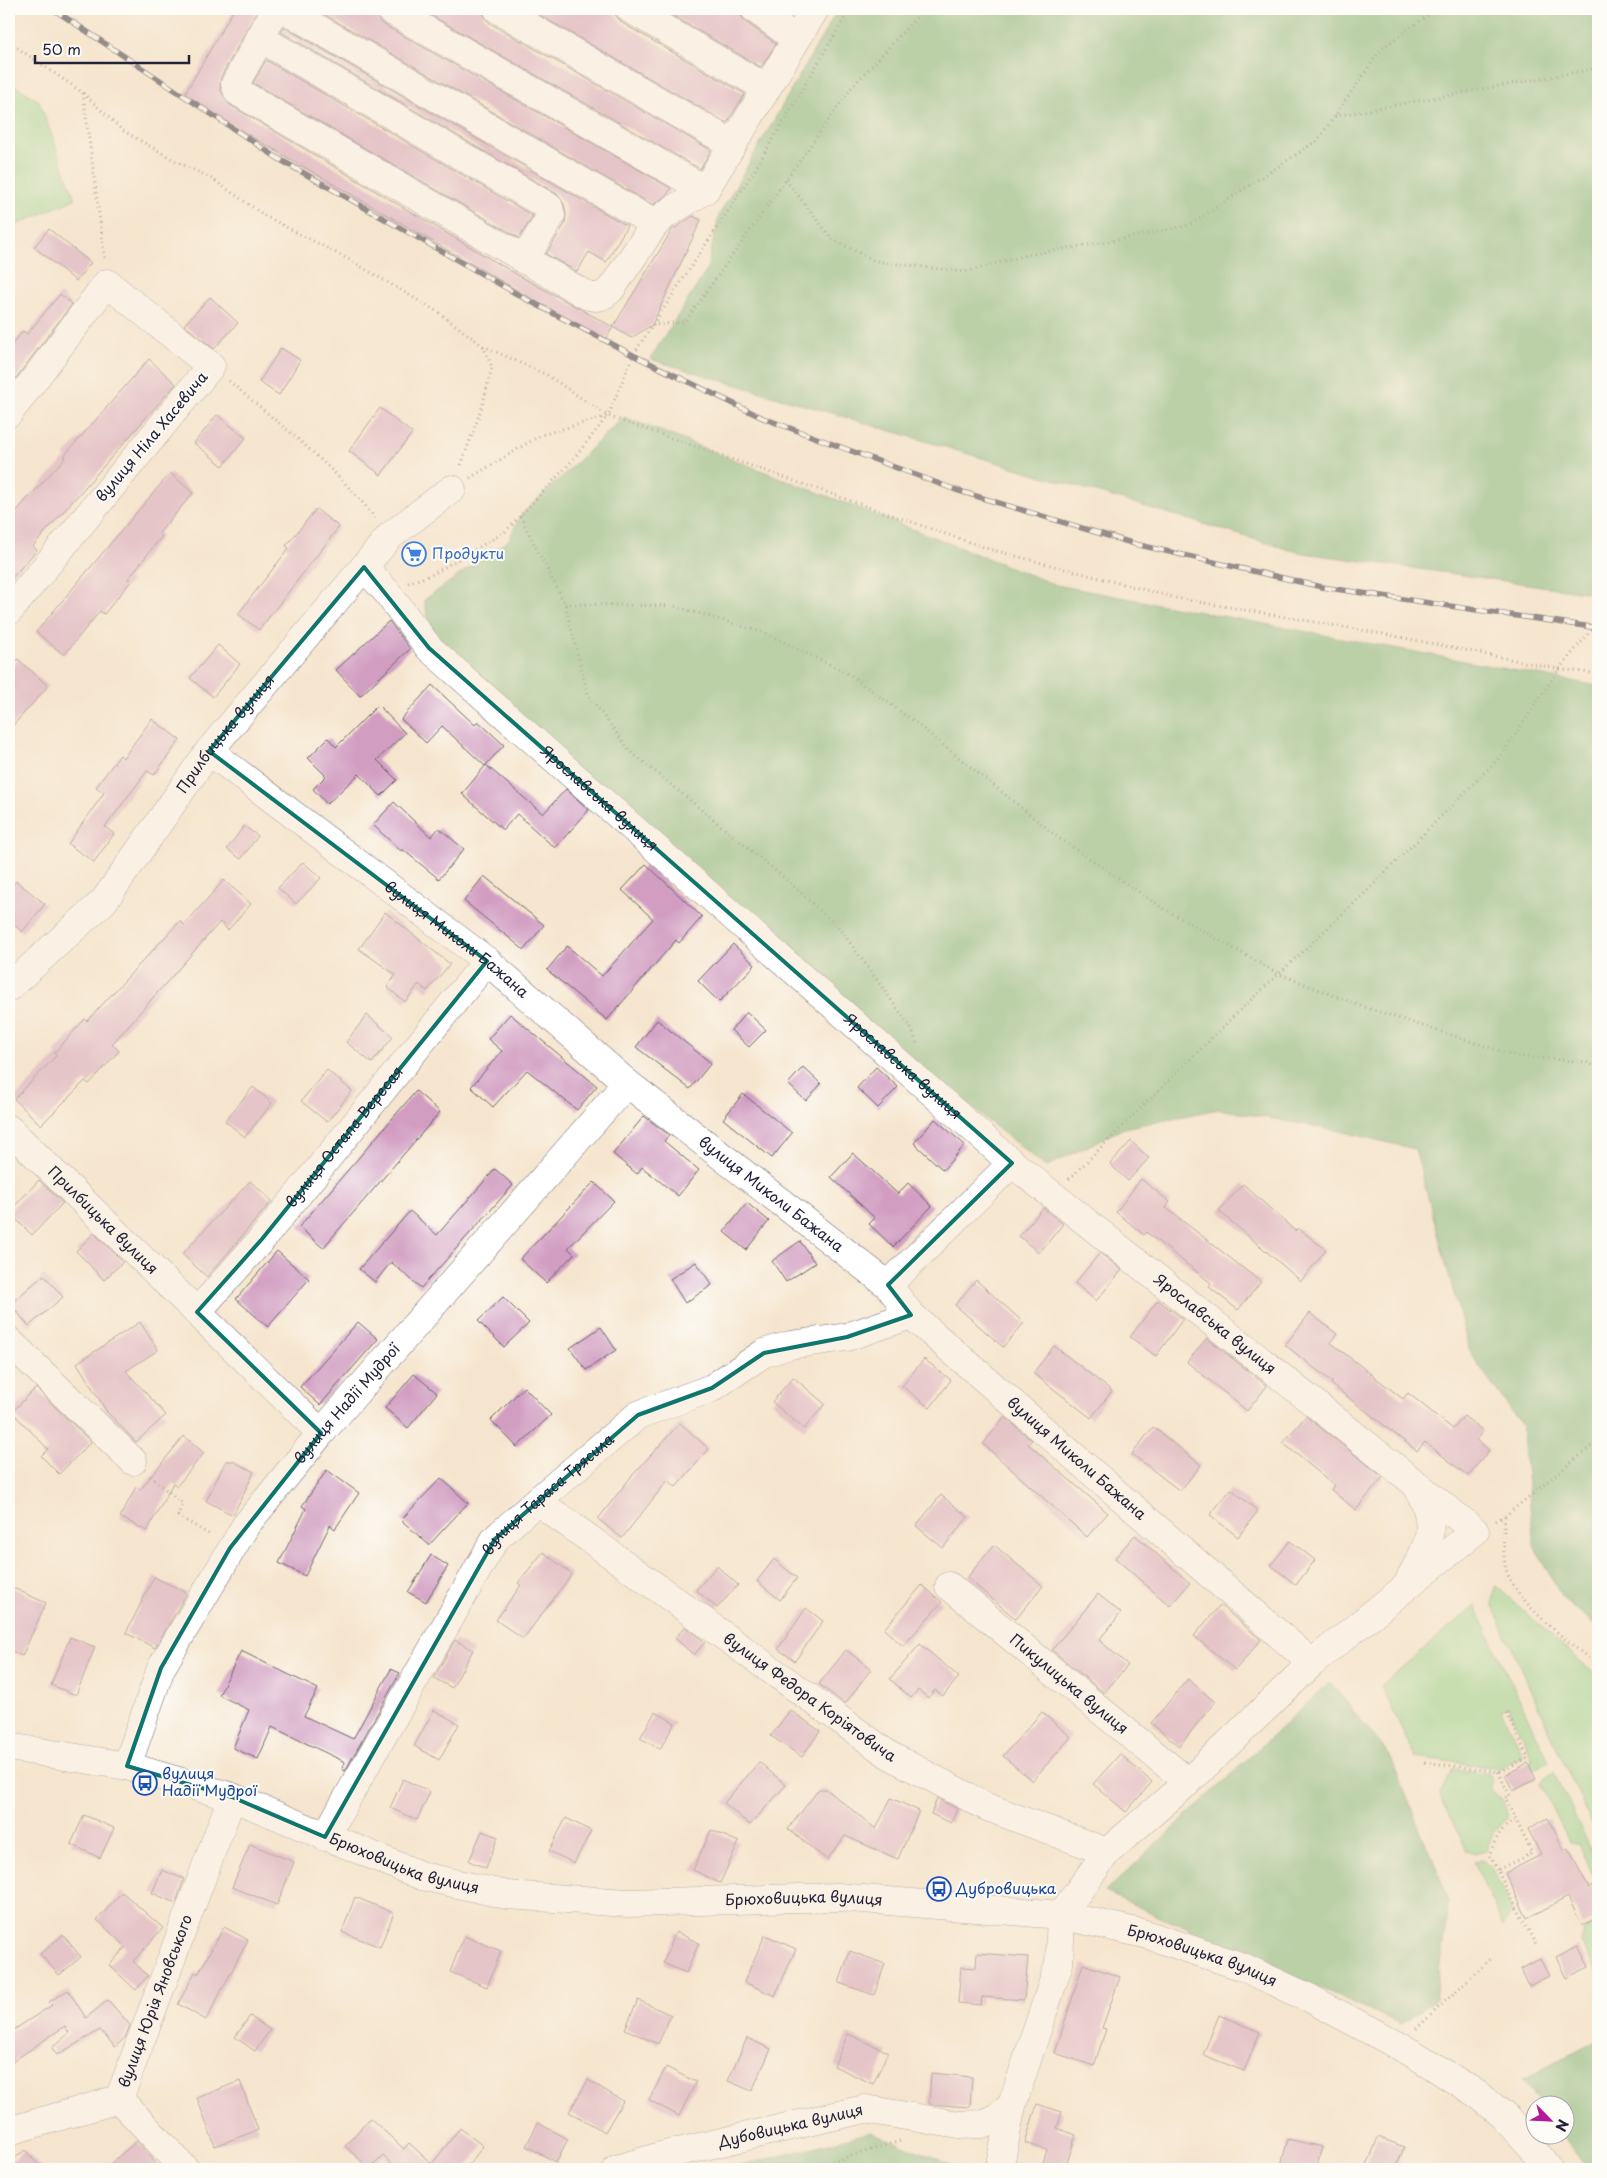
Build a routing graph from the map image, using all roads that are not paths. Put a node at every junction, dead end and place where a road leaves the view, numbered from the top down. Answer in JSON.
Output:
{"nodes":[{"id":1,"x":276,"y":9,"type":"edge"},
{"id":2,"x":284,"y":9,"type":"edge"},
{"id":3,"x":389,"y":9,"type":"edge"},
{"id":4,"x":498,"y":9,"type":"edge"},
{"id":5,"x":630,"y":9,"type":"edge"},
{"id":6,"x":755,"y":9,"type":"edge"},
{"id":7,"x":815,"y":9,"type":"edge"},
{"id":8,"x":260,"y":38,"type":"junction"},
{"id":9,"x":796,"y":39,"type":"junction"},
{"id":10,"x":766,"y":88,"type":"junction"},
{"id":11,"x":732,"y":144,"type":"junction"},
{"id":12,"x":705,"y":190,"type":"junction"},
{"id":13,"x":655,"y":224,"type":"junction"},
{"id":14,"x":524,"y":260,"type":"junction"},
{"id":15,"x":9,"y":413,"type":"edge"},
{"id":16,"x":452,"y":489,"type":"road end"},
{"id":17,"x":364,"y":567,"type":"junction"},
{"id":18,"x":9,"y":611,"type":"edge"},
{"id":19,"x":209,"y":752,"type":"junction"},
{"id":20,"x":487,"y":960,"type":"junction"},
{"id":21,"x":11,"y":982,"type":"edge"},
{"id":22,"x":627,"y":1083,"type":"junction"},
{"id":23,"x":9,"y":1128,"type":"edge"},
{"id":24,"x":1012,"y":1163,"type":"junction"},
{"id":25,"x":888,"y":1286,"type":"junction"},
{"id":26,"x":197,"y":1312,"type":"junction"},
{"id":27,"x":911,"y":1315,"type":"junction"},
{"id":28,"x":9,"y":1341,"type":"edge"},
{"id":29,"x":321,"y":1433,"type":"junction"},
{"id":30,"x":133,"y":1461,"type":"road end"},
{"id":31,"x":1415,"y":1483,"type":"junction"},
{"id":32,"x":537,"y":1500,"type":"junction"},
{"id":33,"x":949,"y":1586,"type":"dead end"},
{"id":34,"x":1406,"y":1586,"type":"junction"},
{"id":35,"x":1312,"y":1663,"type":"junction"},
{"id":36,"x":9,"y":1746,"type":"edge"},
{"id":37,"x":127,"y":1766,"type":"junction"},
{"id":38,"x":1188,"y":1782,"type":"junction"},
{"id":39,"x":232,"y":1797,"type":"junction"},
{"id":40,"x":325,"y":1837,"type":"junction"},
{"id":41,"x":1107,"y":1852,"type":"junction"},
{"id":42,"x":1061,"y":1915,"type":"junction"},
{"id":43,"x":119,"y":2099,"type":"junction"},
{"id":44,"x":1012,"y":2105,"type":"junction"},
{"id":45,"x":9,"y":2130,"type":"edge"},
{"id":46,"x":185,"y":2169,"type":"edge"},
{"id":47,"x":617,"y":2169,"type":"edge"},
{"id":48,"x":999,"y":2169,"type":"edge"},
{"id":49,"x":1548,"y":2169,"type":"edge"}],
"edges":[{"from":1,"to":8,"type":"street"},
{"from":2,"to":13,"type":"street"},
{"from":3,"to":12,"type":"street"},
{"from":4,"to":11,"type":"street"},
{"from":5,"to":10,"type":"street"},
{"from":6,"to":9,"type":"street"},
{"from":7,"to":9,"type":"street"},
{"from":8,"to":14,"type":"street"},
{"from":8,"to":14,"type":"street"},
{"from":9,"to":10,"type":"street"},
{"from":10,"to":11,"type":"street"},
{"from":11,"to":12,"type":"street"},
{"from":12,"to":13,"type":"street"},
{"from":13,"to":14,"type":"street"},
{"from":15,"to":18,"type":"street","name":"вулиця Ніла Хасевича"},
{"from":16,"to":17,"type":"street","name":"Прилбицька вулиця"},
{"from":17,"to":19,"type":"street","name":"Прилбицька вулиця"},
{"from":17,"to":24,"type":"street","name":"Ярославська вулиця"},
{"from":19,"to":20,"type":"street","name":"вулиця Миколи Бажана"},
{"from":19,"to":21,"type":"street","name":"Прилбицька вулиця"},
{"from":20,"to":22,"type":"street","name":"вулиця Миколи Бажана"},
{"from":20,"to":26,"type":"street","name":"вулиця Остапа Вересая"},
{"from":22,"to":25,"type":"street","name":"вулиця Миколи Бажана"},
{"from":22,"to":29,"type":"street","name":"вулиця Надії Мудрої"},
{"from":23,"to":26,"type":"street","name":"Прилбицька вулиця"},
{"from":24,"to":25,"type":"street"},
{"from":24,"to":31,"type":"street","name":"Ярославська вулиця"},
{"from":25,"to":27,"type":"street","name":"вулиця Миколи Бажана"},
{"from":26,"to":29,"type":"street","name":"Прилбицька вулиця"},
{"from":27,"to":32,"type":"street","name":"вулиця Тараса Трясила"},
{"from":27,"to":35,"type":"street","name":"вулиця Миколи Бажана"},
{"from":28,"to":30,"type":"street"},
{"from":29,"to":37,"type":"street","name":"вулиця Надії Мудрої"},
{"from":31,"to":34,"type":"street"},
{"from":31,"to":34,"type":"street","name":"Ярославська вулиця"},
{"from":32,"to":40,"type":"street","name":"вулиця Тараса Трясила"},
{"from":32,"to":41,"type":"street","name":"вулиця Федора Коріятовича"},
{"from":33,"to":38,"type":"street","name":"Пикулицька вулиця"},
{"from":34,"to":35,"type":"street"},
{"from":35,"to":38,"type":"street"},
{"from":36,"to":37,"type":"street","name":"Брюховицька вулиця"},
{"from":37,"to":39,"type":"street","name":"Брюховицька вулиця"},
{"from":38,"to":41,"type":"street"},
{"from":39,"to":40,"type":"street","name":"Брюховицька вулиця"},
{"from":39,"to":43,"type":"street","name":"вулиця Юрія Яновського"},
{"from":40,"to":42,"type":"street","name":"Брюховицька вулиця"},
{"from":41,"to":42,"type":"street"},
{"from":42,"to":44,"type":"street"},
{"from":42,"to":49,"type":"street","name":"Брюховицька вулиця"},
{"from":43,"to":45,"type":"street","name":"вулиця Юрія Яновського"},
{"from":43,"to":46,"type":"street"},
{"from":44,"to":47,"type":"street","name":"Дубовицька вулиця"},
{"from":44,"to":48,"type":"street"}]}
